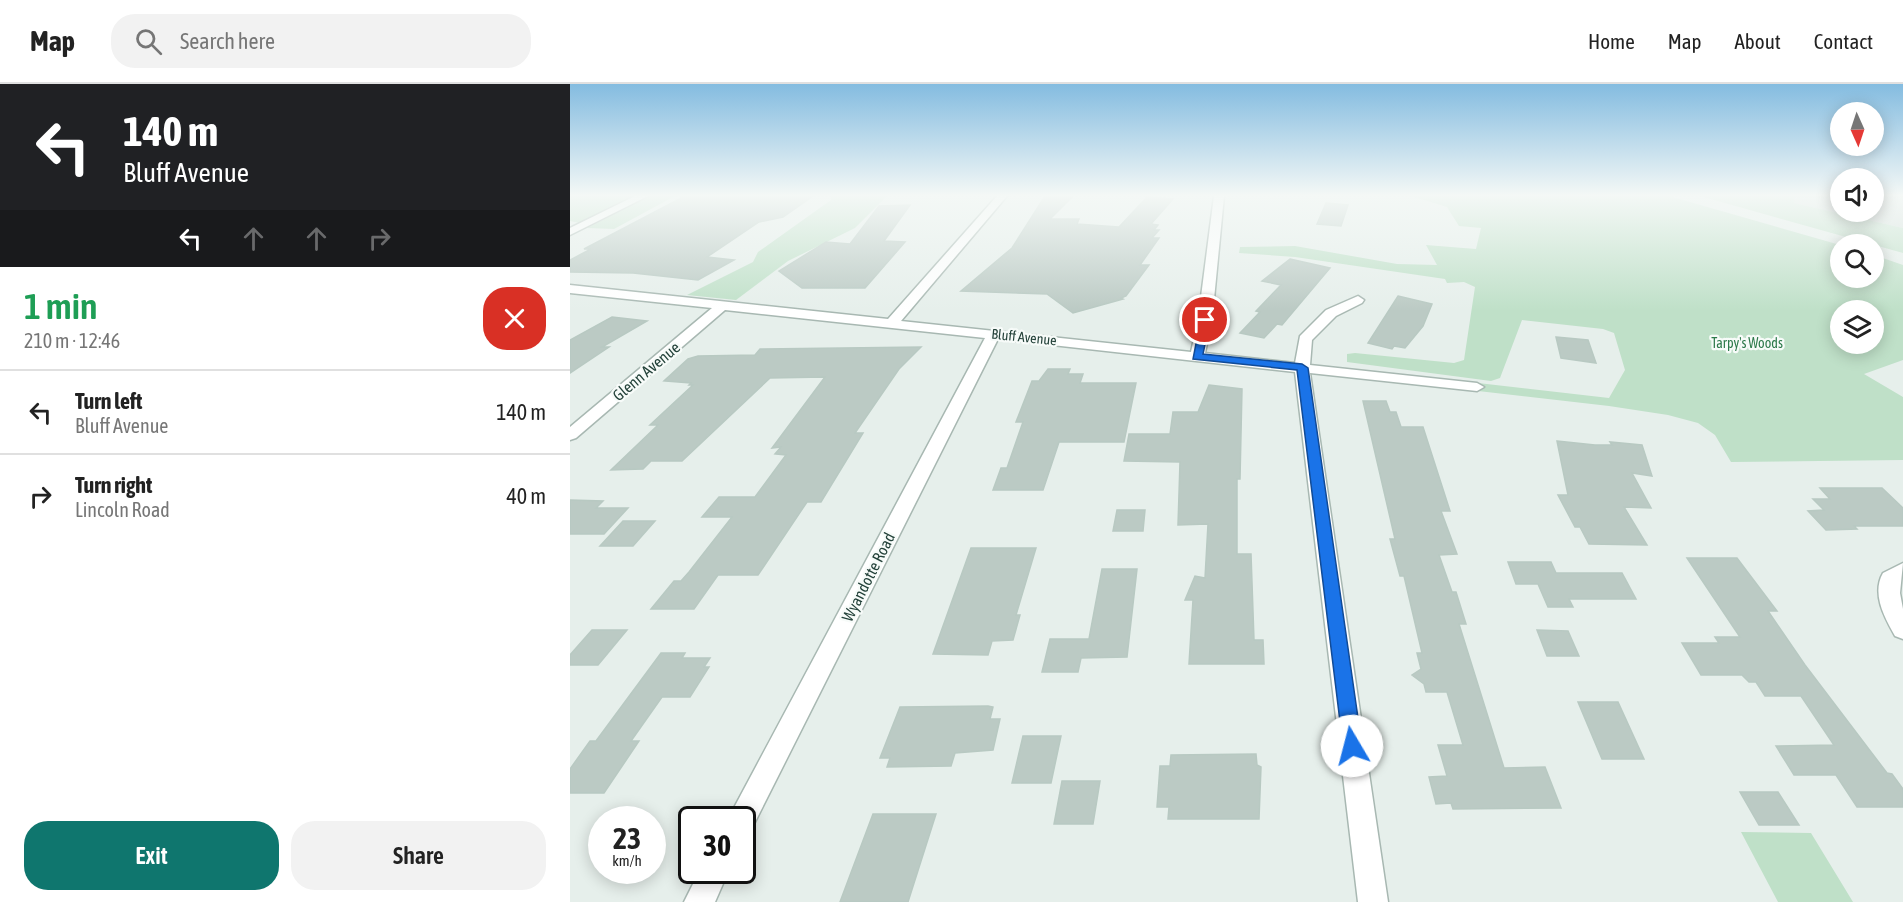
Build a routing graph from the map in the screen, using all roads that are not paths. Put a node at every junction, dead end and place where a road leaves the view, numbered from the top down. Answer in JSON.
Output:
{"nodes":[{"id":1,"x":969,"y":234,"type":"edge"},
{"id":2,"x":1215,"y":234,"type":"edge"},
{"id":3,"x":570,"y":290,"type":"edge"},
{"id":4,"x":1358,"y":300,"type":"dead end"},
{"id":5,"x":722,"y":306,"type":"junction"},
{"id":6,"x":892,"y":324,"type":"junction"},
{"id":7,"x":994,"y":334,"type":"junction"},
{"id":8,"x":1197,"y":356,"type":"junction"},
{"id":9,"x":1302,"y":368,"type":"junction"},
{"id":10,"x":1477,"y":387,"type":"dead end"},
{"id":11,"x":570,"y":435,"type":"edge"},
{"id":12,"x":1903,"y":570,"type":"edge"},
{"id":13,"x":1903,"y":630,"type":"edge"},
{"id":14,"x":749,"y":806,"type":"edge"},
{"id":15,"x":708,"y":884,"type":"edge"},
{"id":16,"x":699,"y":902,"type":"edge"},
{"id":17,"x":1373,"y":902,"type":"edge"}],
"edges":[{"from":1,"to":6,"type":"street"},
{"from":2,"to":8,"type":"street"},
{"from":3,"to":5,"type":"street","name":"Bluff Avenue"},
{"from":4,"to":9,"type":"street"},
{"from":5,"to":6,"type":"street","name":"Bluff Avenue"},
{"from":5,"to":11,"type":"street","name":"Glenn Avenue"},
{"from":6,"to":7,"type":"street","name":"Bluff Avenue"},
{"from":7,"to":8,"type":"street","name":"Bluff Avenue"},
{"from":7,"to":14,"type":"street","name":"Wyandotte Road"},
{"from":8,"to":9,"type":"street","name":"Bluff Avenue"},
{"from":9,"to":10,"type":"street","name":"Bluff Avenue"},
{"from":9,"to":17,"type":"street"},
{"from":12,"to":13,"type":"street"},
{"from":15,"to":16,"type":"street"}]}
